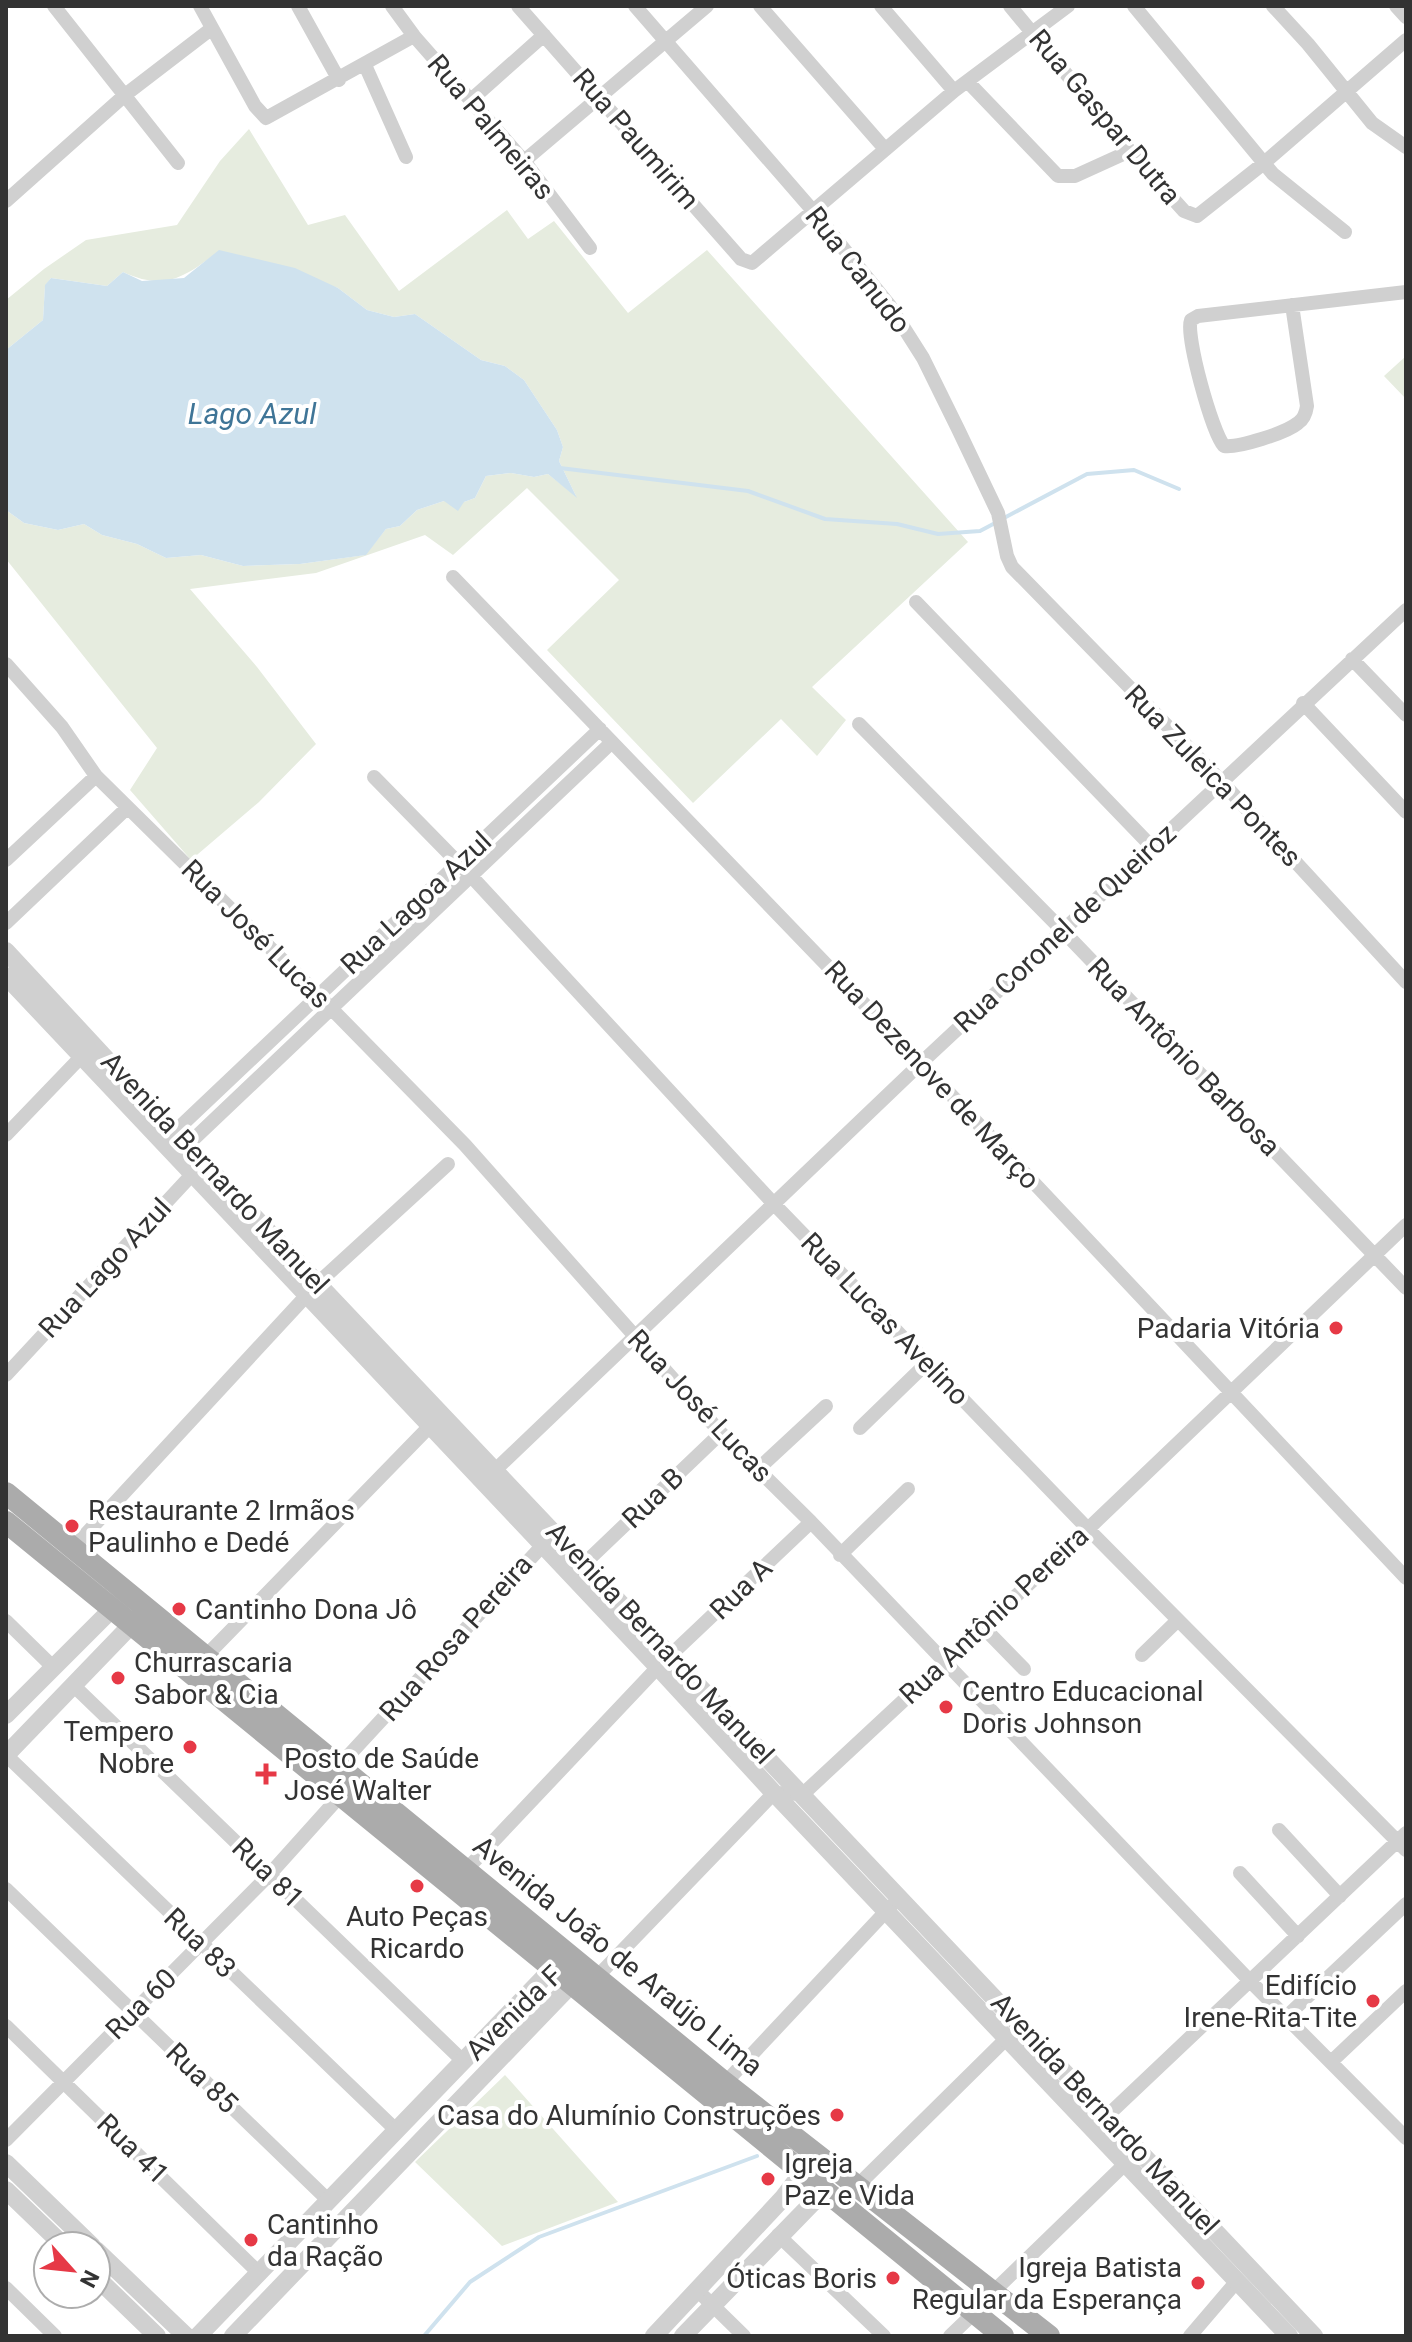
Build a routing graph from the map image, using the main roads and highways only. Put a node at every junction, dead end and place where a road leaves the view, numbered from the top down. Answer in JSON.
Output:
{"nodes":[{"id":1,"x":6,"y":1493,"type":"edge"},
{"id":2,"x":6,"y":1522,"type":"edge"},
{"id":3,"x":120,"y":1601,"type":"junction"},
{"id":4,"x":140,"y":1617,"type":"junction"},
{"id":5,"x":367,"y":1804,"type":"junction"},
{"id":6,"x":398,"y":1829,"type":"junction"},
{"id":7,"x":583,"y":1984,"type":"junction"},
{"id":8,"x":1003,"y":2336,"type":"edge"},
{"id":9,"x":1049,"y":2336,"type":"edge"}],
"edges":[{"from":1,"to":3,"type":"main road","name":"Avenida João de Araújo Lima"},
{"from":2,"to":3,"type":"main road","name":"Avenida João de Araújo Lima"},
{"from":3,"to":4,"type":"main road","name":"Avenida João de Araújo Lima"},
{"from":4,"to":5,"type":"main road","name":"Avenida João de Araújo Lima"},
{"from":4,"to":5,"type":"main road","name":"Avenida João de Araújo Lima"},
{"from":5,"to":6,"type":"main road","name":"Avenida João de Araújo Lima"},
{"from":6,"to":7,"type":"main road","name":"Avenida João de Araújo Lima"},
{"from":6,"to":7,"type":"main road","name":"Avenida João de Araújo Lima"},
{"from":7,"to":8,"type":"main road","name":"Avenida João de Araújo Lima"},
{"from":7,"to":9,"type":"main road","name":"Avenida João de Araújo Lima"}]}
